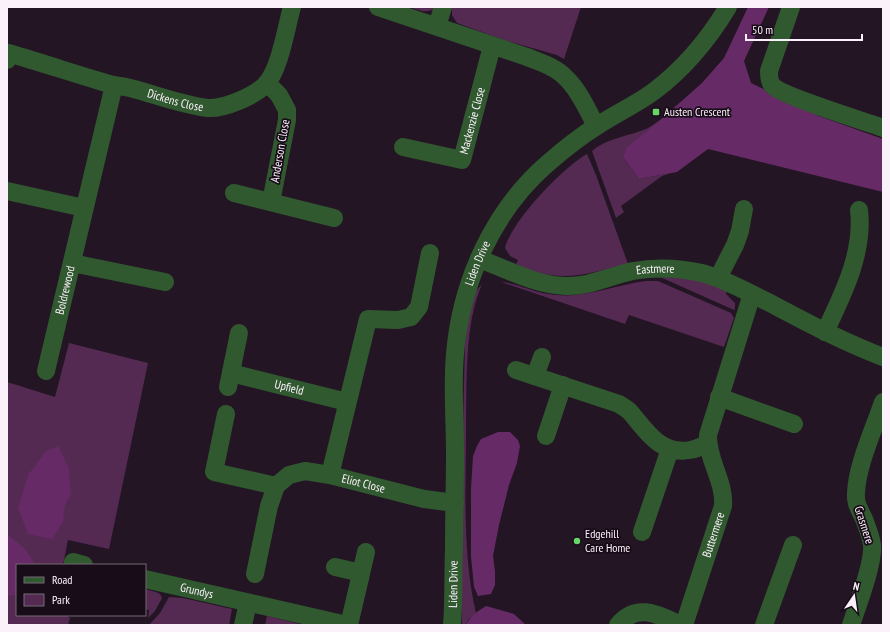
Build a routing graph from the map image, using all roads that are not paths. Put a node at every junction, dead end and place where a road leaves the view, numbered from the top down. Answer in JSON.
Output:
{"nodes":[{"id":1,"x":292,"y":7,"type":"edge"},
{"id":2,"x":378,"y":7,"type":"edge"},
{"id":3,"x":443,"y":7,"type":"edge"},
{"id":4,"x":728,"y":7,"type":"edge"},
{"id":5,"x":791,"y":7,"type":"edge"},
{"id":6,"x":437,"y":26,"type":"junction"},
{"id":7,"x":492,"y":46,"type":"junction"},
{"id":8,"x":7,"y":60,"type":"edge"},
{"id":9,"x":267,"y":83,"type":"junction"},
{"id":10,"x":114,"y":85,"type":"junction"},
{"id":11,"x":596,"y":126,"type":"junction"},
{"id":12,"x":883,"y":128,"type":"edge"},
{"id":13,"x":403,"y":147,"type":"dead end"},
{"id":14,"x":7,"y":191,"type":"edge"},
{"id":15,"x":234,"y":194,"type":"dead end"},
{"id":16,"x":271,"y":202,"type":"junction"},
{"id":17,"x":84,"y":208,"type":"junction"},
{"id":18,"x":744,"y":209,"type":"dead end"},
{"id":19,"x":858,"y":210,"type":"dead end"},
{"id":20,"x":334,"y":218,"type":"dead end"},
{"id":21,"x":430,"y":253,"type":"dead end"},
{"id":22,"x":479,"y":259,"type":"junction"},
{"id":23,"x":72,"y":263,"type":"junction"},
{"id":24,"x":718,"y":278,"type":"junction"},
{"id":25,"x":165,"y":282,"type":"dead end"},
{"id":26,"x":752,"y":294,"type":"junction"},
{"id":27,"x":825,"y":332,"type":"junction"},
{"id":28,"x":239,"y":333,"type":"dead end"},
{"id":29,"x":542,"y":357,"type":"dead end"},
{"id":30,"x":883,"y":357,"type":"edge"},
{"id":31,"x":516,"y":370,"type":"dead end"},
{"id":32,"x":46,"y":371,"type":"dead end"},
{"id":33,"x":535,"y":376,"type":"junction"},
{"id":34,"x":563,"y":385,"type":"junction"},
{"id":35,"x":719,"y":397,"type":"junction"},
{"id":36,"x":347,"y":402,"type":"junction"},
{"id":37,"x":883,"y":402,"type":"edge"},
{"id":38,"x":226,"y":414,"type":"dead end"},
{"id":39,"x":794,"y":424,"type":"dead end"},
{"id":40,"x":546,"y":436,"type":"dead end"},
{"id":41,"x":707,"y":444,"type":"junction"},
{"id":42,"x":670,"y":449,"type":"junction"},
{"id":43,"x":330,"y":475,"type":"junction"},
{"id":44,"x":276,"y":486,"type":"junction"},
{"id":45,"x":454,"y":502,"type":"junction"},
{"id":46,"x":642,"y":532,"type":"dead end"},
{"id":47,"x":793,"y":545,"type":"dead end"},
{"id":48,"x":366,"y":552,"type":"dead end"},
{"id":49,"x":335,"y":567,"type":"dead end"},
{"id":50,"x":255,"y":574,"type":"dead end"},
{"id":51,"x":360,"y":578,"type":"junction"},
{"id":52,"x":146,"y":579,"type":"edge"},
{"id":53,"x":248,"y":603,"type":"junction"},
{"id":54,"x":342,"y":624,"type":"edge"},
{"id":55,"x":243,"y":625,"type":"edge"},
{"id":56,"x":452,"y":625,"type":"edge"},
{"id":57,"x":618,"y":625,"type":"edge"},
{"id":58,"x":683,"y":625,"type":"edge"},
{"id":59,"x":764,"y":625,"type":"edge"},
{"id":60,"x":851,"y":625,"type":"edge"}],
"edges":[{"from":1,"to":9,"type":"street","name":"Dickens Close"},
{"from":2,"to":6,"type":"street"},
{"from":3,"to":6,"type":"street"},
{"from":4,"to":11,"type":"street","name":"Liden Drive"},
{"from":5,"to":12,"type":"street"},
{"from":6,"to":7,"type":"street"},
{"from":7,"to":11,"type":"street"},
{"from":7,"to":13,"type":"street","name":"Mackenzie Close"},
{"from":8,"to":10,"type":"street","name":"Dickens Close"},
{"from":9,"to":10,"type":"street","name":"Dickens Close"},
{"from":9,"to":16,"type":"street","name":"Anderson Close"},
{"from":10,"to":17,"type":"street","name":"Boldrewood"},
{"from":11,"to":22,"type":"street","name":"Liden Drive"},
{"from":14,"to":17,"type":"street"},
{"from":15,"to":16,"type":"street"},
{"from":16,"to":20,"type":"street"},
{"from":17,"to":23,"type":"street","name":"Boldrewood"},
{"from":18,"to":24,"type":"street"},
{"from":19,"to":27,"type":"street"},
{"from":21,"to":36,"type":"street"},
{"from":22,"to":24,"type":"street","name":"Eastmere"},
{"from":22,"to":45,"type":"street","name":"Liden Drive"},
{"from":23,"to":25,"type":"street"},
{"from":23,"to":32,"type":"street","name":"Boldrewood"},
{"from":24,"to":26,"type":"street","name":"Eastmere"},
{"from":26,"to":27,"type":"street","name":"Eastmere"},
{"from":26,"to":35,"type":"street","name":"Buttermere"},
{"from":27,"to":30,"type":"street","name":"Eastmere"},
{"from":28,"to":36,"type":"street","name":"Upfield"},
{"from":29,"to":33,"type":"street"},
{"from":31,"to":33,"type":"street"},
{"from":33,"to":34,"type":"street"},
{"from":34,"to":40,"type":"street"},
{"from":34,"to":42,"type":"street"},
{"from":35,"to":39,"type":"street"},
{"from":35,"to":41,"type":"street","name":"Buttermere"},
{"from":36,"to":43,"type":"street"},
{"from":37,"to":60,"type":"street","name":"Grasmere"},
{"from":38,"to":44,"type":"street"},
{"from":41,"to":42,"type":"street"},
{"from":41,"to":58,"type":"street","name":"Buttermere"},
{"from":42,"to":46,"type":"street"},
{"from":43,"to":44,"type":"street","name":"Eliot Close"},
{"from":43,"to":45,"type":"street","name":"Eliot Close"},
{"from":44,"to":50,"type":"street"},
{"from":45,"to":56,"type":"street","name":"Liden Drive"},
{"from":47,"to":59,"type":"street"},
{"from":48,"to":51,"type":"street"},
{"from":49,"to":51,"type":"street"},
{"from":51,"to":54,"type":"street"},
{"from":52,"to":53,"type":"street","name":"Grundys"},
{"from":53,"to":54,"type":"street","name":"Grundys"},
{"from":53,"to":55,"type":"street"},
{"from":57,"to":58,"type":"street"}]}
